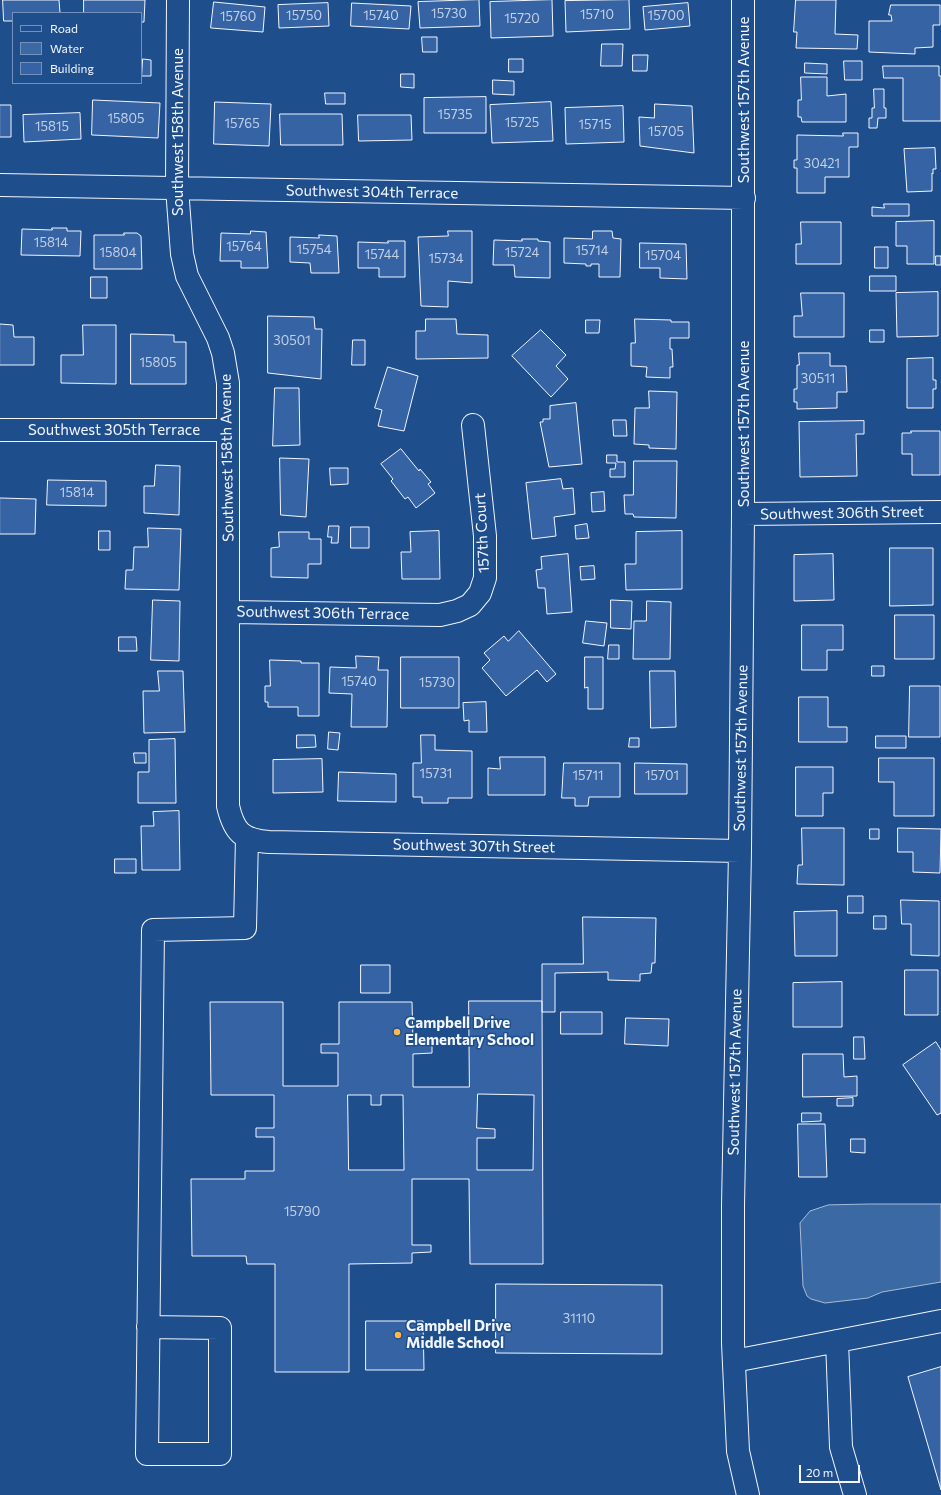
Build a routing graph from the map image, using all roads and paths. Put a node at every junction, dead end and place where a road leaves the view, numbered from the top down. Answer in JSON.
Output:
{"nodes":[{"id":1,"x":178,"y":0,"type":"edge"},
{"id":2,"x":743,"y":0,"type":"edge"},
{"id":3,"x":0,"y":185,"type":"edge"},
{"id":4,"x":177,"y":188,"type":"junction"},
{"id":5,"x":744,"y":198,"type":"junction"},
{"id":6,"x":472,"y":425,"type":"dead end"},
{"id":7,"x":0,"y":430,"type":"edge"},
{"id":8,"x":228,"y":430,"type":"junction"},
{"id":9,"x":941,"y":512,"type":"edge"},
{"id":10,"x":743,"y":514,"type":"junction"},
{"id":11,"x":229,"y":612,"type":"junction"},
{"id":12,"x":416,"y":614,"type":"joint"},
{"id":13,"x":247,"y":837,"type":"junction"},
{"id":14,"x":740,"y":851,"type":"junction"},
{"id":15,"x":941,"y":1321,"type":"edge"},
{"id":16,"x":148,"y":1327,"type":"junction"},
{"id":17,"x":837,"y":1341,"type":"junction"},
{"id":18,"x":734,"y":1361,"type":"junction"},
{"id":19,"x":748,"y":1495,"type":"edge"},
{"id":20,"x":855,"y":1495,"type":"edge"}],
"edges":[{"from":1,"to":4,"type":"street","name":"Southwest 158th Avenue"},
{"from":2,"to":5,"type":"street","name":"Southwest 157th Avenue"},
{"from":3,"to":4,"type":"street","name":"Southwest 304th Terrace"},
{"from":4,"to":5,"type":"street","name":"Southwest 304th Terrace"},
{"from":4,"to":8,"type":"street","name":"Southwest 158th Avenue"},
{"from":5,"to":10,"type":"street","name":"Southwest 157th Avenue"},
{"from":6,"to":12,"type":"street","name":"157th Court"},
{"from":7,"to":8,"type":"street","name":"Southwest 305th Terrace"},
{"from":8,"to":11,"type":"street","name":"Southwest 158th Avenue"},
{"from":9,"to":10,"type":"street","name":"Southwest 306th Street"},
{"from":10,"to":14,"type":"street","name":"Southwest 157th Avenue"},
{"from":11,"to":12,"type":"street","name":"Southwest 306th Terrace"},
{"from":11,"to":13,"type":"street","name":"Southwest 158th Avenue"},
{"from":13,"to":14,"type":"street","name":"Southwest 307th Street"},
{"from":13,"to":16,"type":"street"},
{"from":14,"to":18,"type":"street","name":"Southwest 157th Avenue"},
{"from":15,"to":17,"type":"street"},
{"from":16,"to":16,"type":"street"},
{"from":17,"to":18,"type":"street"},
{"from":17,"to":20,"type":"street"},
{"from":18,"to":19,"type":"street","name":"Southwest 157th Avenue"}]}
